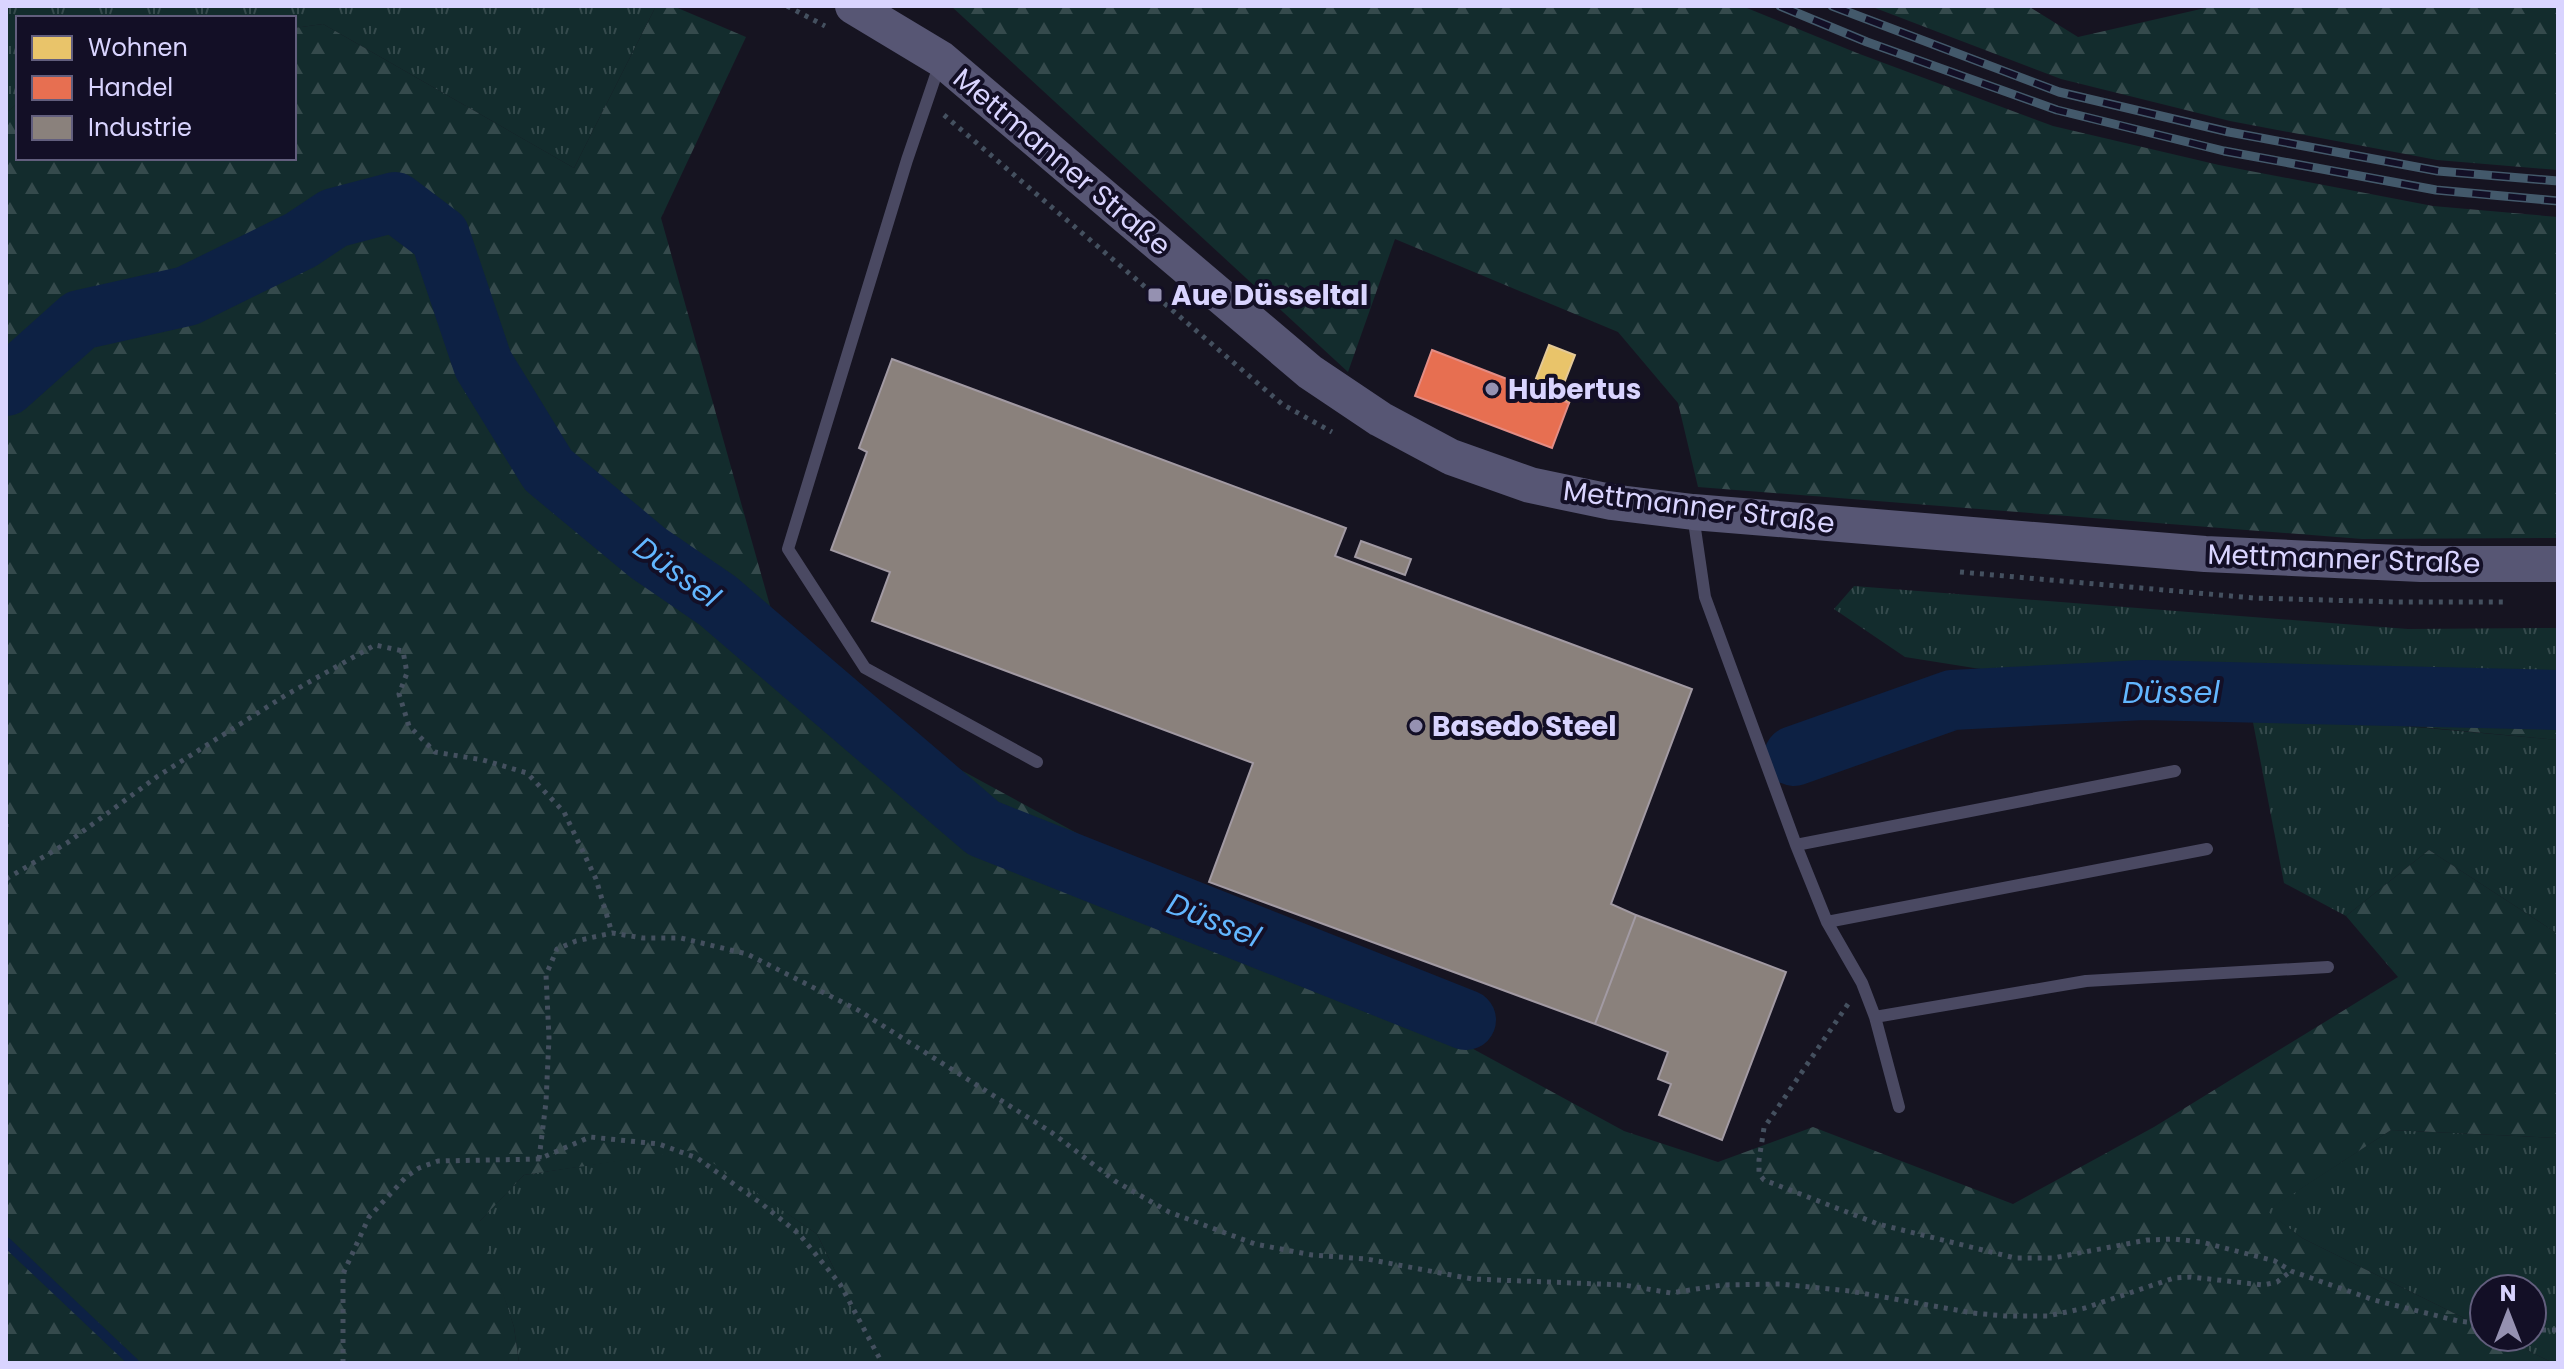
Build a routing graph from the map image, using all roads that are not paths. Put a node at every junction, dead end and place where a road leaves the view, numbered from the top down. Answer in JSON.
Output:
{"nodes":[{"id":1,"x":844,"y":19,"type":"edge"},
{"id":2,"x":941,"y":59,"type":"junction"},
{"id":3,"x":1693,"y":512,"type":"junction"},
{"id":4,"x":2558,"y":564,"type":"edge"},
{"id":5,"x":1037,"y":762,"type":"dead end"},
{"id":6,"x":2175,"y":771,"type":"dead end"},
{"id":7,"x":1796,"y":845,"type":"junction"},
{"id":8,"x":2207,"y":849,"type":"dead end"},
{"id":9,"x":1827,"y":922,"type":"junction"},
{"id":10,"x":2328,"y":967,"type":"dead end"},
{"id":11,"x":1875,"y":1017,"type":"junction"},
{"id":12,"x":1899,"y":1107,"type":"dead end"}],
"edges":[{"from":1,"to":2,"type":"main road","name":"Mettmanner Straße"},
{"from":2,"to":3,"type":"main road","name":"Mettmanner Straße"},
{"from":2,"to":5,"type":"lane"},
{"from":3,"to":4,"type":"main road","name":"Mettmanner Straße"},
{"from":3,"to":7,"type":"lane"},
{"from":6,"to":7,"type":"lane"},
{"from":7,"to":9,"type":"lane"},
{"from":8,"to":9,"type":"lane"},
{"from":9,"to":11,"type":"lane"},
{"from":10,"to":11,"type":"lane"},
{"from":11,"to":12,"type":"lane"}]}
